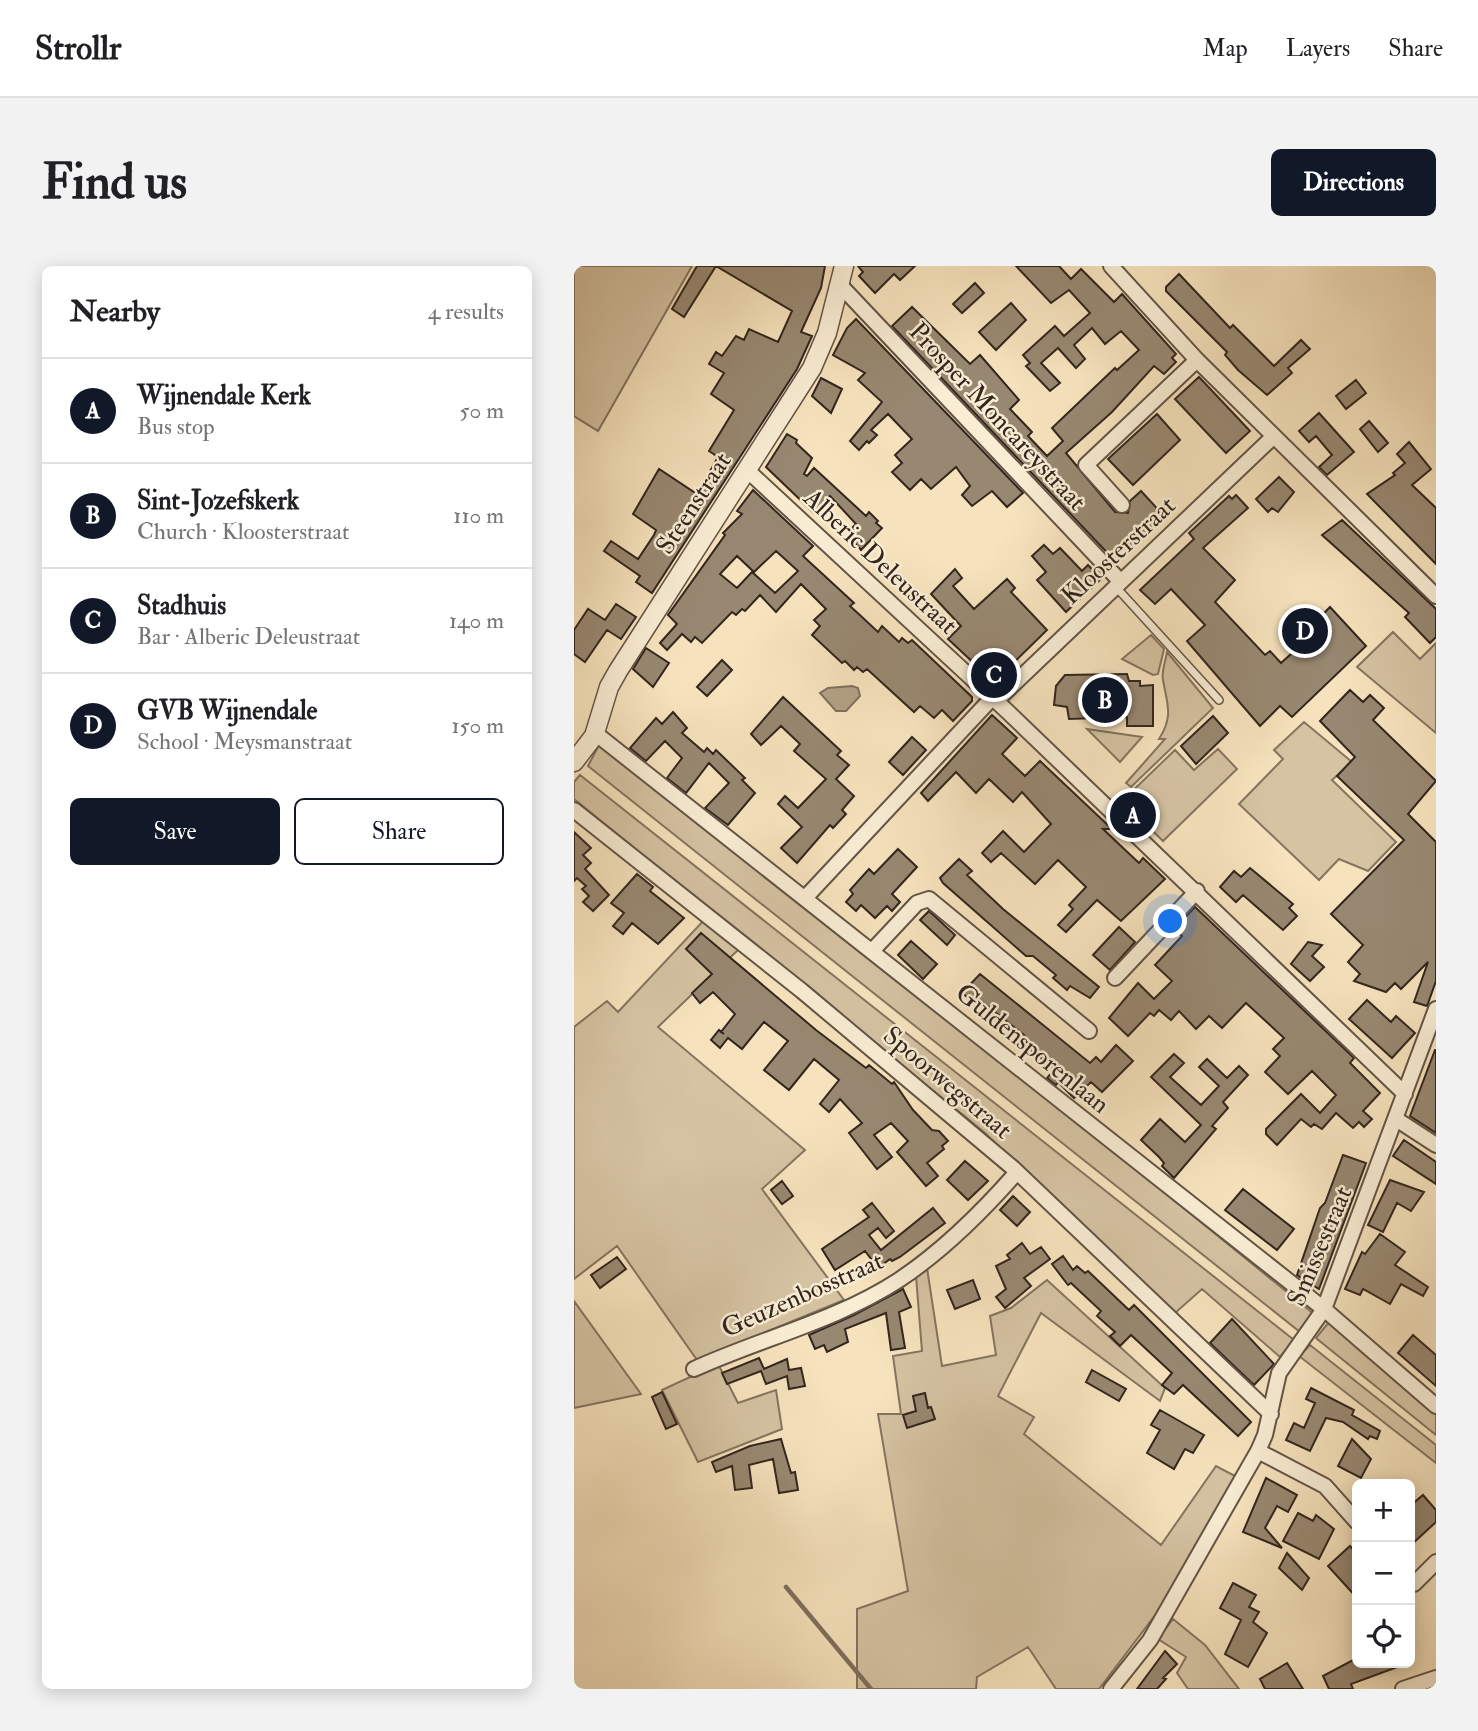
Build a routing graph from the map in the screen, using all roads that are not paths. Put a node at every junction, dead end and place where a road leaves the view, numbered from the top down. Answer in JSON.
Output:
{"nodes":[{"id":1,"x":844,"y":266,"type":"edge"},
{"id":2,"x":1111,"y":266,"type":"edge"},
{"id":3,"x":840,"y":285,"type":"junction"},
{"id":4,"x":1197,"y":359,"type":"junction"},
{"id":5,"x":1274,"y":436,"type":"junction"},
{"id":6,"x":747,"y":470,"type":"junction"},
{"id":7,"x":1122,"y":505,"type":"dead end"},
{"id":8,"x":1117,"y":583,"type":"junction"},
{"id":9,"x":1436,"y":596,"type":"edge"},
{"id":10,"x":994,"y":699,"type":"junction"},
{"id":11,"x":1219,"y":700,"type":"dead end"},
{"id":12,"x":593,"y":737,"type":"junction"},
{"id":13,"x":574,"y":762,"type":"edge"},
{"id":14,"x":574,"y":810,"type":"edge"},
{"id":15,"x":1197,"y":891,"type":"junction"},
{"id":16,"x":805,"y":898,"type":"junction"},
{"id":17,"x":872,"y":951,"type":"junction"},
{"id":18,"x":1115,"y":978,"type":"dead end"},
{"id":19,"x":1436,"y":1009,"type":"edge"},
{"id":20,"x":1089,"y":1031,"type":"dead end"},
{"id":21,"x":1405,"y":1094,"type":"junction"},
{"id":22,"x":1396,"y":1119,"type":"junction"},
{"id":23,"x":1436,"y":1145,"type":"edge"},
{"id":24,"x":1017,"y":1172,"type":"junction"},
{"id":25,"x":1323,"y":1312,"type":"junction"},
{"id":26,"x":694,"y":1369,"type":"dead end"},
{"id":27,"x":1436,"y":1406,"type":"edge"},
{"id":28,"x":1270,"y":1414,"type":"junction"},
{"id":29,"x":1258,"y":1451,"type":"junction"},
{"id":30,"x":1352,"y":1516,"type":"edge"},
{"id":31,"x":1436,"y":1562,"type":"edge"},
{"id":32,"x":1415,"y":1583,"type":"edge"},
{"id":33,"x":1436,"y":1678,"type":"edge"},
{"id":34,"x":1111,"y":1689,"type":"edge"},
{"id":35,"x":1403,"y":1689,"type":"edge"}],
"edges":[{"from":1,"to":3,"type":"street","name":"Steenstraat"},
{"from":2,"to":4,"type":"street"},
{"from":3,"to":6,"type":"street","name":"Steenstraat"},
{"from":3,"to":8,"type":"street","name":"Prosper Moncareystraat"},
{"from":4,"to":5,"type":"street"},
{"from":4,"to":7,"type":"street"},
{"from":5,"to":8,"type":"street","name":"Kloosterstraat"},
{"from":5,"to":9,"type":"street"},
{"from":6,"to":10,"type":"street","name":"Alberic Deleustraat"},
{"from":6,"to":12,"type":"street","name":"Steenstraat"},
{"from":8,"to":10,"type":"street","name":"Kloosterstraat"},
{"from":8,"to":11,"type":"lane"},
{"from":10,"to":15,"type":"street","name":"Alberic Deleustraat"},
{"from":10,"to":16,"type":"street","name":"Kloosterstraat"},
{"from":12,"to":13,"type":"street","name":"Steenstraat"},
{"from":12,"to":16,"type":"street","name":"Guldensporenlaan"},
{"from":14,"to":24,"type":"street","name":"Spoorwegstraat"},
{"from":15,"to":18,"type":"street"},
{"from":15,"to":21,"type":"street","name":"Alberic Deleustraat"},
{"from":16,"to":17,"type":"street","name":"Guldensporenlaan"},
{"from":17,"to":20,"type":"street"},
{"from":17,"to":25,"type":"street","name":"Guldensporenlaan"},
{"from":19,"to":21,"type":"street","name":"Smissestraat"},
{"from":21,"to":22,"type":"street","name":"Smissestraat"},
{"from":22,"to":23,"type":"street"},
{"from":22,"to":25,"type":"street","name":"Smissestraat"},
{"from":24,"to":26,"type":"street","name":"Geuzenbosstraat"},
{"from":24,"to":28,"type":"street","name":"Spoorwegstraat"},
{"from":25,"to":27,"type":"street","name":"Guldensporenlaan"},
{"from":25,"to":28,"type":"street","name":"Smissestraat"},
{"from":28,"to":29,"type":"street","name":"Smissestraat"},
{"from":29,"to":30,"type":"street"},
{"from":29,"to":34,"type":"street","name":"Smissestraat"},
{"from":31,"to":32,"type":"street"},
{"from":33,"to":35,"type":"street"}]}
